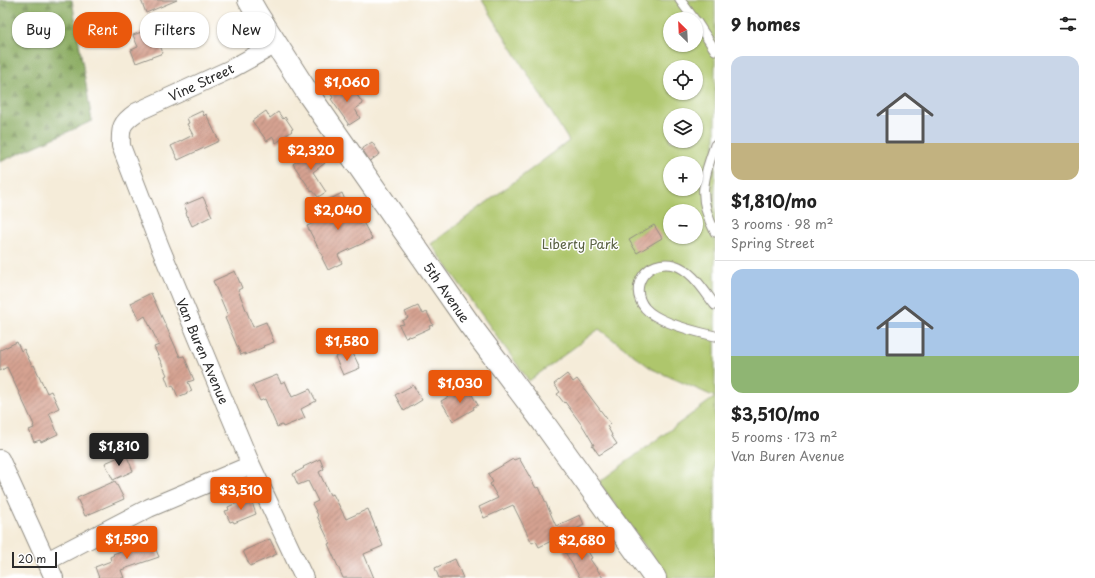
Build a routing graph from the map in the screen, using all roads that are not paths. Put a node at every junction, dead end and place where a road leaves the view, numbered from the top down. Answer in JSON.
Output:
{"nodes":[{"id":1,"x":249,"y":0,"type":"edge"},
{"id":2,"x":680,"y":0,"type":"edge"},
{"id":3,"x":689,"y":12,"type":"edge"},
{"id":4,"x":703,"y":32,"type":"edge"},
{"id":5,"x":276,"y":44,"type":"junction"},
{"id":6,"x":715,"y":50,"type":"edge"},
{"id":7,"x":126,"y":120,"type":"joint"},
{"id":8,"x":715,"y":145,"type":"edge"},
{"id":9,"x":715,"y":232,"type":"edge"},
{"id":10,"x":715,"y":305,"type":"edge"},
{"id":11,"x":715,"y":336,"type":"edge"},
{"id":12,"x":0,"y":459,"type":"edge"},
{"id":13,"x":251,"y":465,"type":"junction"},
{"id":14,"x":47,"y":561,"type":"junction"},
{"id":15,"x":54,"y":578,"type":"edge"},
{"id":16,"x":304,"y":578,"type":"edge"},
{"id":17,"x":655,"y":578,"type":"edge"}],
"edges":[{"from":1,"to":5,"type":"street","name":"5th Avenue"},
{"from":2,"to":3,"type":"lane"},
{"from":4,"to":6,"type":"lane"},
{"from":5,"to":7,"type":"street","name":"Vine Street"},
{"from":5,"to":17,"type":"street","name":"5th Avenue"},
{"from":7,"to":13,"type":"street","name":"Van Buren Avenue"},
{"from":8,"to":9,"type":"lane"},
{"from":10,"to":11,"type":"lane"},
{"from":12,"to":14,"type":"street"},
{"from":13,"to":14,"type":"street"},
{"from":13,"to":16,"type":"street","name":"Van Buren Avenue"},
{"from":14,"to":15,"type":"street"}]}
